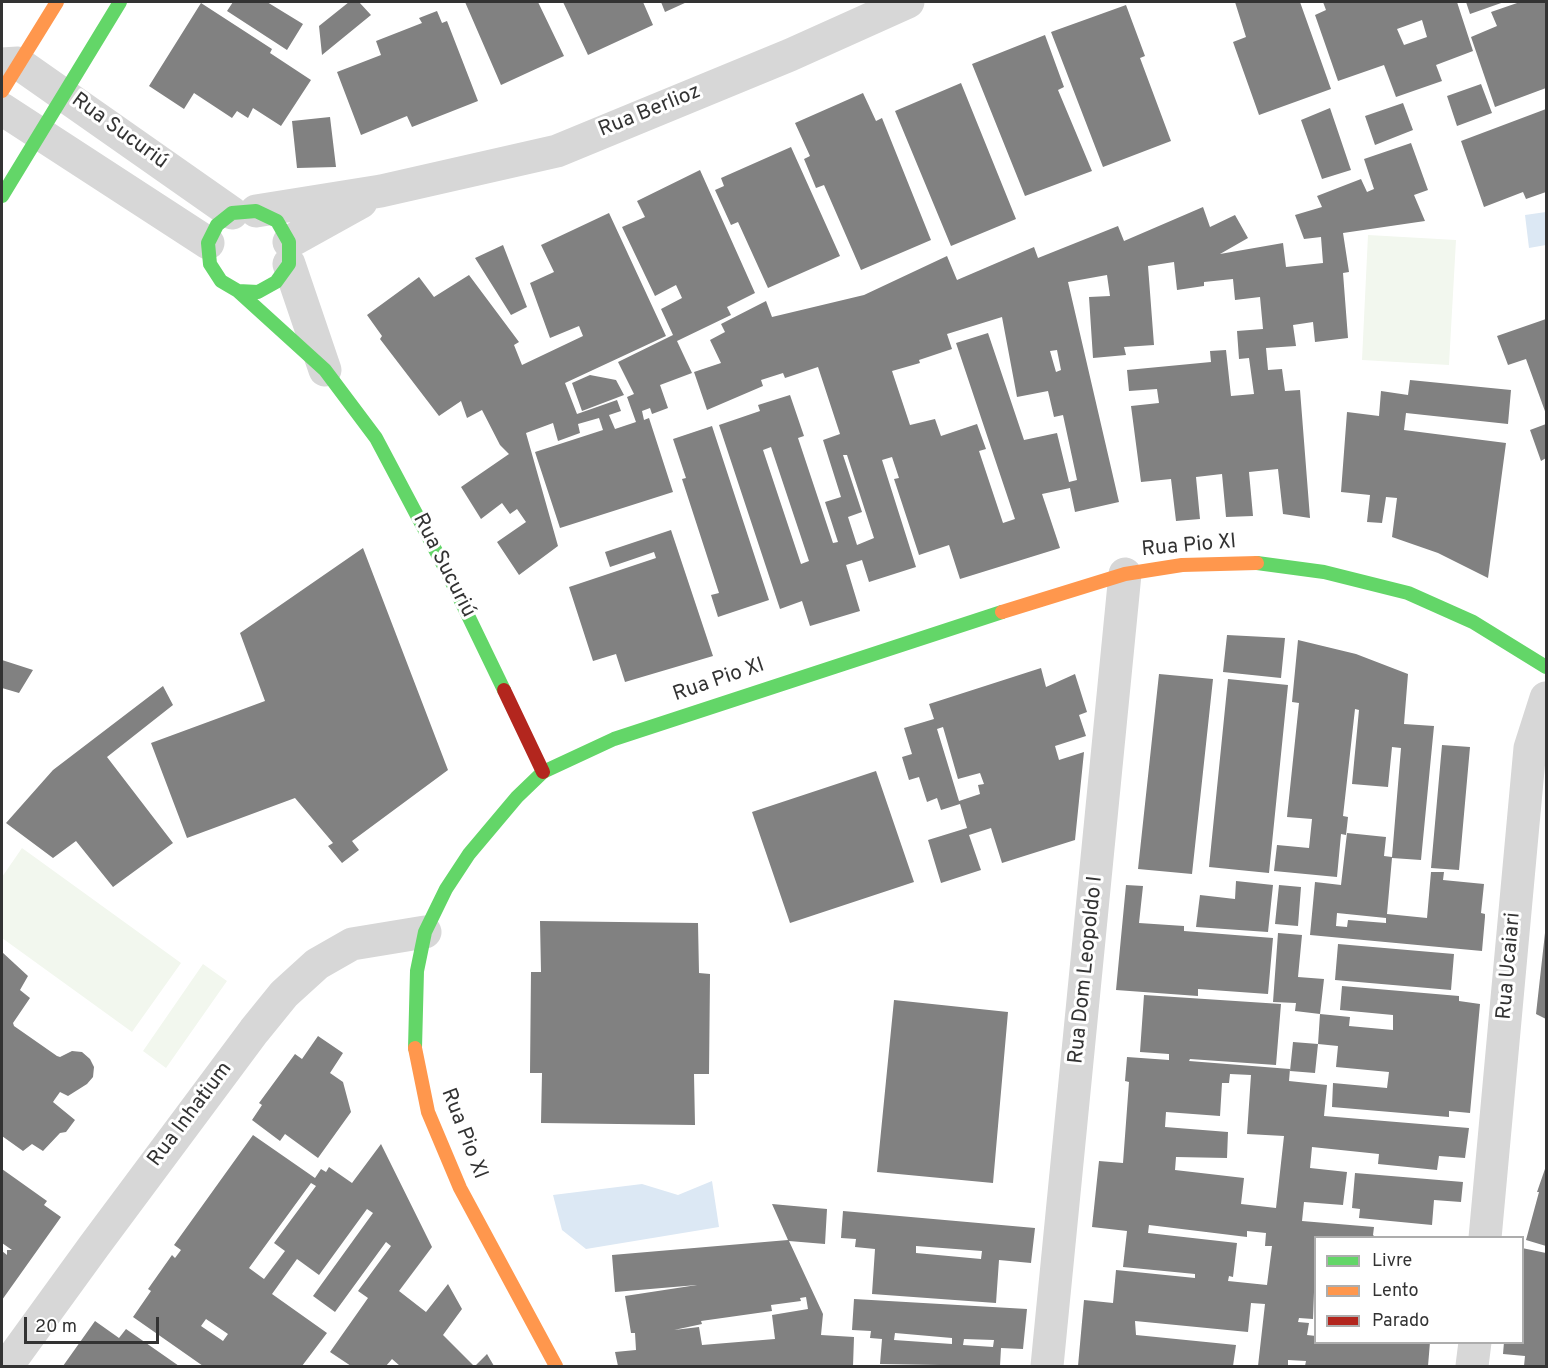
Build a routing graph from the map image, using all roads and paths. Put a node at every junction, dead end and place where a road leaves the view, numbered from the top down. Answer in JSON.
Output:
{"nodes":[{"id":1,"x":57,"y":2,"type":"edge"},
{"id":2,"x":120,"y":2,"type":"edge"},
{"id":3,"x":908,"y":2,"type":"edge"},
{"id":4,"x":10,"y":63,"type":"edge"},
{"id":5,"x":2,"y":91,"type":"edge"},
{"id":6,"x":65,"y":93,"type":"junction"},
{"id":7,"x":2,"y":109,"type":"edge"},
{"id":8,"x":40,"y":132,"type":"junction"},
{"id":9,"x":381,"y":191,"type":"junction"},
{"id":10,"x":2,"y":196,"type":"edge"},
{"id":11,"x":244,"y":212,"type":"junction"},
{"id":12,"x":208,"y":243,"type":"junction"},
{"id":13,"x":289,"y":253,"type":"junction"},
{"id":14,"x":238,"y":291,"type":"junction"},
{"id":15,"x":325,"y":370,"type":"junction"},
{"id":16,"x":1125,"y":574,"type":"junction"},
{"id":17,"x":1546,"y":667,"type":"edge"},
{"id":18,"x":1546,"y":698,"type":"edge"},
{"id":19,"x":543,"y":772,"type":"junction"},
{"id":20,"x":425,"y":932,"type":"junction"},
{"id":21,"x":1485,"y":1236,"type":"edge"},
{"id":22,"x":1475,"y":1344,"type":"edge"},
{"id":23,"x":7,"y":1366,"type":"edge"},
{"id":24,"x":556,"y":1366,"type":"edge"},
{"id":25,"x":1047,"y":1366,"type":"edge"},
{"id":26,"x":1472,"y":1366,"type":"edge"}],
"edges":[{"from":1,"to":4,"type":"street"},
{"from":2,"to":6,"type":"street"},
{"from":3,"to":9,"type":"street","name":"Rua Berlioz"},
{"from":4,"to":5,"type":"street"},
{"from":4,"to":6,"type":"street","name":"Rua Sucuriú"},
{"from":6,"to":8,"type":"street"},
{"from":6,"to":11,"type":"street","name":"Rua Sucuriú"},
{"from":7,"to":8,"type":"street","name":"Rua Sucuriú"},
{"from":8,"to":10,"type":"street"},
{"from":8,"to":12,"type":"street","name":"Rua Sucuriú"},
{"from":9,"to":11,"type":"street","name":"Rua Berlioz"},
{"from":9,"to":13,"type":"street","name":"Rua Berlioz"},
{"from":11,"to":12,"type":"street"},
{"from":11,"to":13,"type":"street"},
{"from":12,"to":14,"type":"street"},
{"from":13,"to":14,"type":"street"},
{"from":13,"to":15,"type":"street","name":"Rua Sucuriú"},
{"from":14,"to":15,"type":"street","name":"Rua Sucuriú"},
{"from":15,"to":19,"type":"street","name":"Rua Sucuriú"},
{"from":16,"to":17,"type":"street","name":"Rua Pio XI"},
{"from":16,"to":19,"type":"street","name":"Rua Pio XI"},
{"from":16,"to":25,"type":"street","name":"Rua Dom Leopoldo I"},
{"from":18,"to":21,"type":"street","name":"Rua Ucaiari"},
{"from":19,"to":20,"type":"street","name":"Rua Pio XI"},
{"from":20,"to":23,"type":"street","name":"Rua Inhatium"},
{"from":20,"to":24,"type":"street","name":"Rua Pio XI"},
{"from":22,"to":26,"type":"street"}]}
